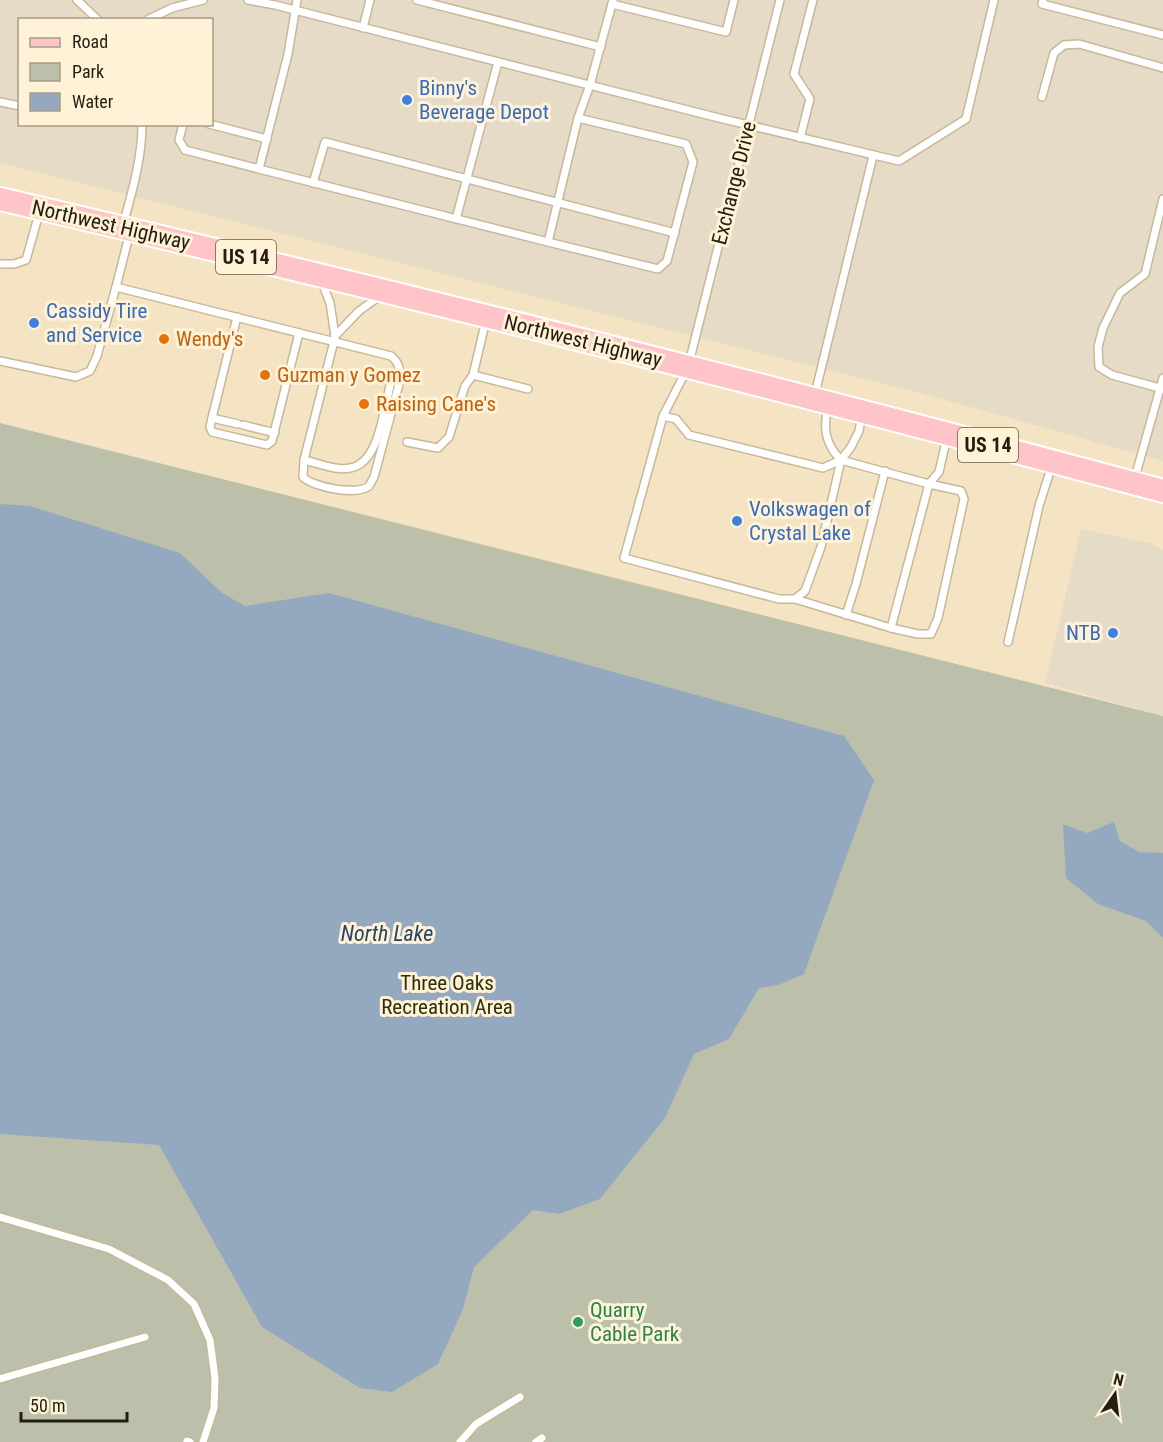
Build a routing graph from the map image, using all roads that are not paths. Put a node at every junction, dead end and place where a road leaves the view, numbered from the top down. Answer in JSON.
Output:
{"nodes":[{"id":1,"x":77,"y":0,"type":"edge"},
{"id":2,"x":202,"y":0,"type":"edge"},
{"id":3,"x":248,"y":0,"type":"edge"},
{"id":4,"x":297,"y":0,"type":"edge"},
{"id":5,"x":370,"y":0,"type":"edge"},
{"id":6,"x":417,"y":0,"type":"edge"},
{"id":7,"x":734,"y":0,"type":"edge"},
{"id":8,"x":780,"y":0,"type":"edge"},
{"id":9,"x":813,"y":0,"type":"edge"},
{"id":10,"x":994,"y":0,"type":"edge"},
{"id":11,"x":1043,"y":0,"type":"edge"},
{"id":12,"x":613,"y":2,"type":"edge"},
{"id":13,"x":295,"y":10,"type":"junction"},
{"id":14,"x":96,"y":18,"type":"edge"},
{"id":15,"x":151,"y":18,"type":"edge"},
{"id":16,"x":363,"y":28,"type":"junction"},
{"id":17,"x":1163,"y":35,"type":"edge"},
{"id":18,"x":601,"y":47,"type":"junction"},
{"id":19,"x":498,"y":62,"type":"junction"},
{"id":20,"x":1163,"y":68,"type":"edge"},
{"id":21,"x":590,"y":84,"type":"junction"},
{"id":22,"x":1042,"y":98,"type":"dead end"},
{"id":23,"x":0,"y":102,"type":"edge"},
{"id":24,"x":18,"y":106,"type":"edge"},
{"id":25,"x":578,"y":118,"type":"junction"},
{"id":26,"x":213,"y":125,"type":"edge"},
{"id":27,"x":748,"y":125,"type":"junction"},
{"id":28,"x":142,"y":126,"type":"edge"},
{"id":29,"x":182,"y":126,"type":"edge"},
{"id":30,"x":800,"y":138,"type":"junction"},
{"id":31,"x":267,"y":139,"type":"junction"},
{"id":32,"x":873,"y":156,"type":"junction"},
{"id":33,"x":259,"y":169,"type":"junction"},
{"id":34,"x":467,"y":179,"type":"junction"},
{"id":35,"x":313,"y":183,"type":"junction"},
{"id":36,"x":1163,"y":199,"type":"edge"},
{"id":37,"x":2,"y":200,"type":"edge"},
{"id":38,"x":558,"y":202,"type":"junction"},
{"id":39,"x":41,"y":208,"type":"junction"},
{"id":40,"x":456,"y":219,"type":"junction"},
{"id":41,"x":127,"y":228,"type":"junction"},
{"id":42,"x":675,"y":233,"type":"junction"},
{"id":43,"x":548,"y":242,"type":"junction"},
{"id":44,"x":0,"y":264,"type":"edge"},
{"id":45,"x":318,"y":274,"type":"junction"},
{"id":46,"x":116,"y":287,"type":"junction"},
{"id":47,"x":386,"y":291,"type":"junction"},
{"id":48,"x":237,"y":317,"type":"junction"},
{"id":49,"x":487,"y":317,"type":"junction"},
{"id":50,"x":299,"y":333,"type":"junction"},
{"id":51,"x":334,"y":339,"type":"junction"},
{"id":52,"x":0,"y":361,"type":"edge"},
{"id":53,"x":688,"y":367,"type":"junction"},
{"id":54,"x":400,"y":370,"type":"junction"},
{"id":55,"x":473,"y":375,"type":"junction"},
{"id":56,"x":1163,"y":378,"type":"edge"},
{"id":57,"x":528,"y":389,"type":"dead end"},
{"id":58,"x":1162,"y":389,"type":"edge"},
{"id":59,"x":822,"y":402,"type":"junction"},
{"id":60,"x":862,"y":412,"type":"junction"},
{"id":61,"x":663,"y":416,"type":"junction"},
{"id":62,"x":212,"y":417,"type":"junction"},
{"id":63,"x":275,"y":433,"type":"junction"},
{"id":64,"x":947,"y":435,"type":"junction"},
{"id":65,"x":407,"y":442,"type":"dead end"},
{"id":66,"x":304,"y":460,"type":"junction"},
{"id":67,"x":842,"y":460,"type":"junction"},
{"id":68,"x":1052,"y":462,"type":"junction"},
{"id":69,"x":885,"y":471,"type":"junction"},
{"id":70,"x":929,"y":483,"type":"junction"},
{"id":71,"x":1133,"y":483,"type":"junction"},
{"id":72,"x":1163,"y":491,"type":"edge"},
{"id":73,"x":795,"y":599,"type":"junction"},
{"id":74,"x":846,"y":615,"type":"junction"},
{"id":75,"x":891,"y":628,"type":"junction"},
{"id":76,"x":1008,"y":642,"type":"dead end"},
{"id":77,"x":0,"y":1217,"type":"edge"},
{"id":78,"x":145,"y":1337,"type":"dead end"},
{"id":79,"x":0,"y":1379,"type":"edge"},
{"id":80,"x":519,"y":1397,"type":"dead end"},
{"id":81,"x":203,"y":1442,"type":"edge"},
{"id":82,"x":460,"y":1442,"type":"edge"}],
"edges":[{"from":1,"to":14,"type":"lane"},
{"from":2,"to":15,"type":"lane"},
{"from":3,"to":13,"type":"lane"},
{"from":4,"to":13,"type":"lane"},
{"from":5,"to":16,"type":"lane"},
{"from":6,"to":18,"type":"lane"},
{"from":7,"to":12,"type":"lane"},
{"from":8,"to":27,"type":"lane","name":"Exchange Drive"},
{"from":9,"to":30,"type":"lane"},
{"from":10,"to":32,"type":"lane"},
{"from":11,"to":17,"type":"lane"},
{"from":12,"to":18,"type":"lane"},
{"from":13,"to":16,"type":"lane"},
{"from":13,"to":31,"type":"lane"},
{"from":16,"to":19,"type":"lane"},
{"from":18,"to":21,"type":"lane"},
{"from":19,"to":21,"type":"lane"},
{"from":19,"to":34,"type":"lane"},
{"from":20,"to":22,"type":"lane"},
{"from":21,"to":25,"type":"lane"},
{"from":21,"to":27,"type":"lane"},
{"from":23,"to":24,"type":"lane"},
{"from":25,"to":38,"type":"lane"},
{"from":25,"to":42,"type":"lane"},
{"from":26,"to":31,"type":"lane"},
{"from":27,"to":30,"type":"lane"},
{"from":27,"to":53,"type":"lane","name":"Exchange Drive"},
{"from":28,"to":41,"type":"lane"},
{"from":29,"to":33,"type":"lane"},
{"from":30,"to":32,"type":"lane"},
{"from":31,"to":33,"type":"lane"},
{"from":32,"to":59,"type":"lane"},
{"from":33,"to":35,"type":"lane"},
{"from":34,"to":35,"type":"lane"},
{"from":34,"to":38,"type":"lane"},
{"from":34,"to":40,"type":"lane"},
{"from":35,"to":40,"type":"lane"},
{"from":36,"to":58,"type":"lane"},
{"from":37,"to":39,"type":"main road","name":"Northwest Highway","number":"US 14"},
{"from":38,"to":42,"type":"lane"},
{"from":38,"to":43,"type":"lane"},
{"from":39,"to":41,"type":"main road","name":"Northwest Highway","number":"US 14"},
{"from":39,"to":44,"type":"lane"},
{"from":40,"to":43,"type":"lane"},
{"from":41,"to":45,"type":"main road","name":"Northwest Highway","number":"US 14"},
{"from":41,"to":46,"type":"lane"},
{"from":42,"to":43,"type":"lane"},
{"from":45,"to":47,"type":"main road","name":"Northwest Highway","number":"US 14"},
{"from":45,"to":51,"type":"lane"},
{"from":46,"to":48,"type":"lane"},
{"from":46,"to":52,"type":"lane"},
{"from":47,"to":49,"type":"main road","name":"Northwest Highway","number":"US 14"},
{"from":47,"to":51,"type":"lane"},
{"from":48,"to":50,"type":"lane"},
{"from":48,"to":62,"type":"lane"},
{"from":49,"to":53,"type":"main road","name":"Northwest Highway","number":"US 14"},
{"from":49,"to":55,"type":"lane"},
{"from":50,"to":51,"type":"lane"},
{"from":50,"to":63,"type":"lane"},
{"from":51,"to":54,"type":"lane"},
{"from":51,"to":66,"type":"lane"},
{"from":53,"to":59,"type":"main road","name":"Northwest Highway","number":"US 14"},
{"from":53,"to":61,"type":"lane","name":"Exchange Drive"},
{"from":54,"to":66,"type":"lane"},
{"from":54,"to":66,"type":"lane"},
{"from":55,"to":57,"type":"lane"},
{"from":55,"to":65,"type":"lane"},
{"from":56,"to":58,"type":"lane"},
{"from":58,"to":71,"type":"lane"},
{"from":59,"to":60,"type":"main road","name":"Northwest Highway","number":"US 14"},
{"from":59,"to":67,"type":"lane"},
{"from":60,"to":64,"type":"main road","name":"Northwest Highway","number":"US 14"},
{"from":60,"to":67,"type":"lane"},
{"from":61,"to":67,"type":"lane"},
{"from":61,"to":73,"type":"lane","name":"Exchange Drive"},
{"from":62,"to":63,"type":"lane"},
{"from":62,"to":63,"type":"lane"},
{"from":64,"to":68,"type":"main road","name":"Northwest Highway","number":"US 14"},
{"from":64,"to":70,"type":"lane"},
{"from":67,"to":69,"type":"lane"},
{"from":67,"to":73,"type":"lane"},
{"from":68,"to":71,"type":"main road","name":"Northwest Highway","number":"US 14"},
{"from":68,"to":76,"type":"lane"},
{"from":69,"to":70,"type":"lane"},
{"from":69,"to":74,"type":"lane"},
{"from":70,"to":75,"type":"lane"},
{"from":70,"to":75,"type":"lane"},
{"from":71,"to":72,"type":"main road","name":"Northwest Highway","number":"US 14"},
{"from":73,"to":74,"type":"lane"},
{"from":74,"to":75,"type":"lane"},
{"from":77,"to":81,"type":"lane"},
{"from":78,"to":79,"type":"lane"},
{"from":80,"to":82,"type":"lane"}]}
